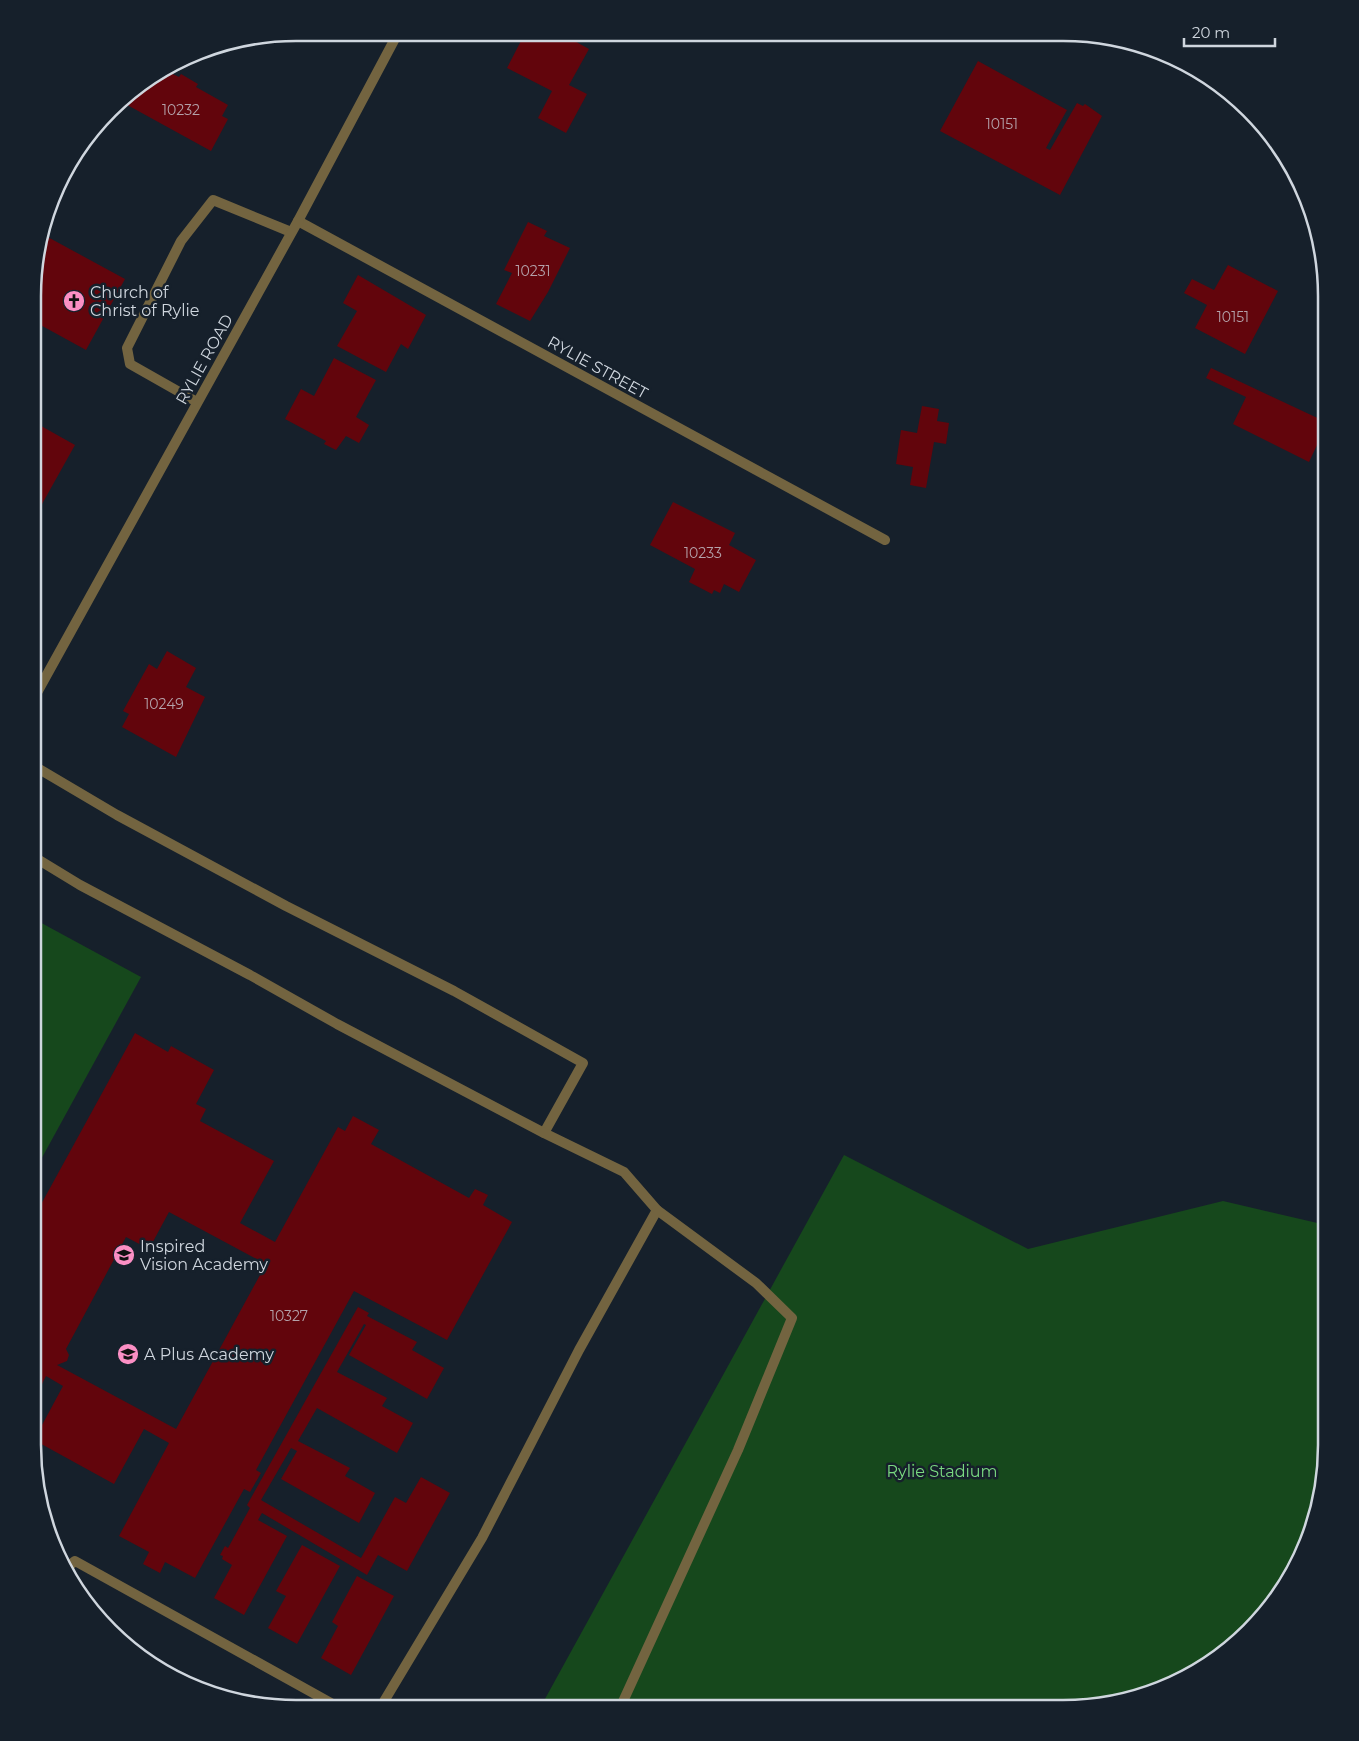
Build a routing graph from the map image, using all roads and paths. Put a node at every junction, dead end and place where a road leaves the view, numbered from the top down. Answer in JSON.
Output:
{"nodes":[{"id":1,"x":394,"y":41,"type":"edge"},
{"id":2,"x":298,"y":221,"type":"junction"},
{"id":3,"x":291,"y":232,"type":"junction"},
{"id":4,"x":197,"y":402,"type":"junction"},
{"id":5,"x":885,"y":540,"type":"dead end"},
{"id":6,"x":41,"y":685,"type":"edge"},
{"id":7,"x":41,"y":770,"type":"edge"},
{"id":8,"x":41,"y":861,"type":"edge"},
{"id":9,"x":544,"y":1133,"type":"junction"},
{"id":10,"x":657,"y":1210,"type":"junction"},
{"id":11,"x":71,"y":1564,"type":"edge"},
{"id":12,"x":326,"y":1700,"type":"edge"},
{"id":13,"x":385,"y":1700,"type":"edge"},
{"id":14,"x":624,"y":1700,"type":"edge"}],
"edges":[{"from":1,"to":2,"type":"street","name":"RYLIE ROAD"},
{"from":2,"to":3,"type":"street","name":"RYLIE ROAD"},
{"from":2,"to":5,"type":"street","name":"RYLIE STREET"},
{"from":3,"to":4,"type":"street","name":"RYLIE ROAD"},
{"from":3,"to":4,"type":"street"},
{"from":4,"to":6,"type":"street","name":"RYLIE ROAD"},
{"from":7,"to":9,"type":"street"},
{"from":8,"to":9,"type":"street"},
{"from":9,"to":10,"type":"street"},
{"from":10,"to":13,"type":"street"},
{"from":10,"to":14,"type":"street"},
{"from":11,"to":12,"type":"street"}]}
